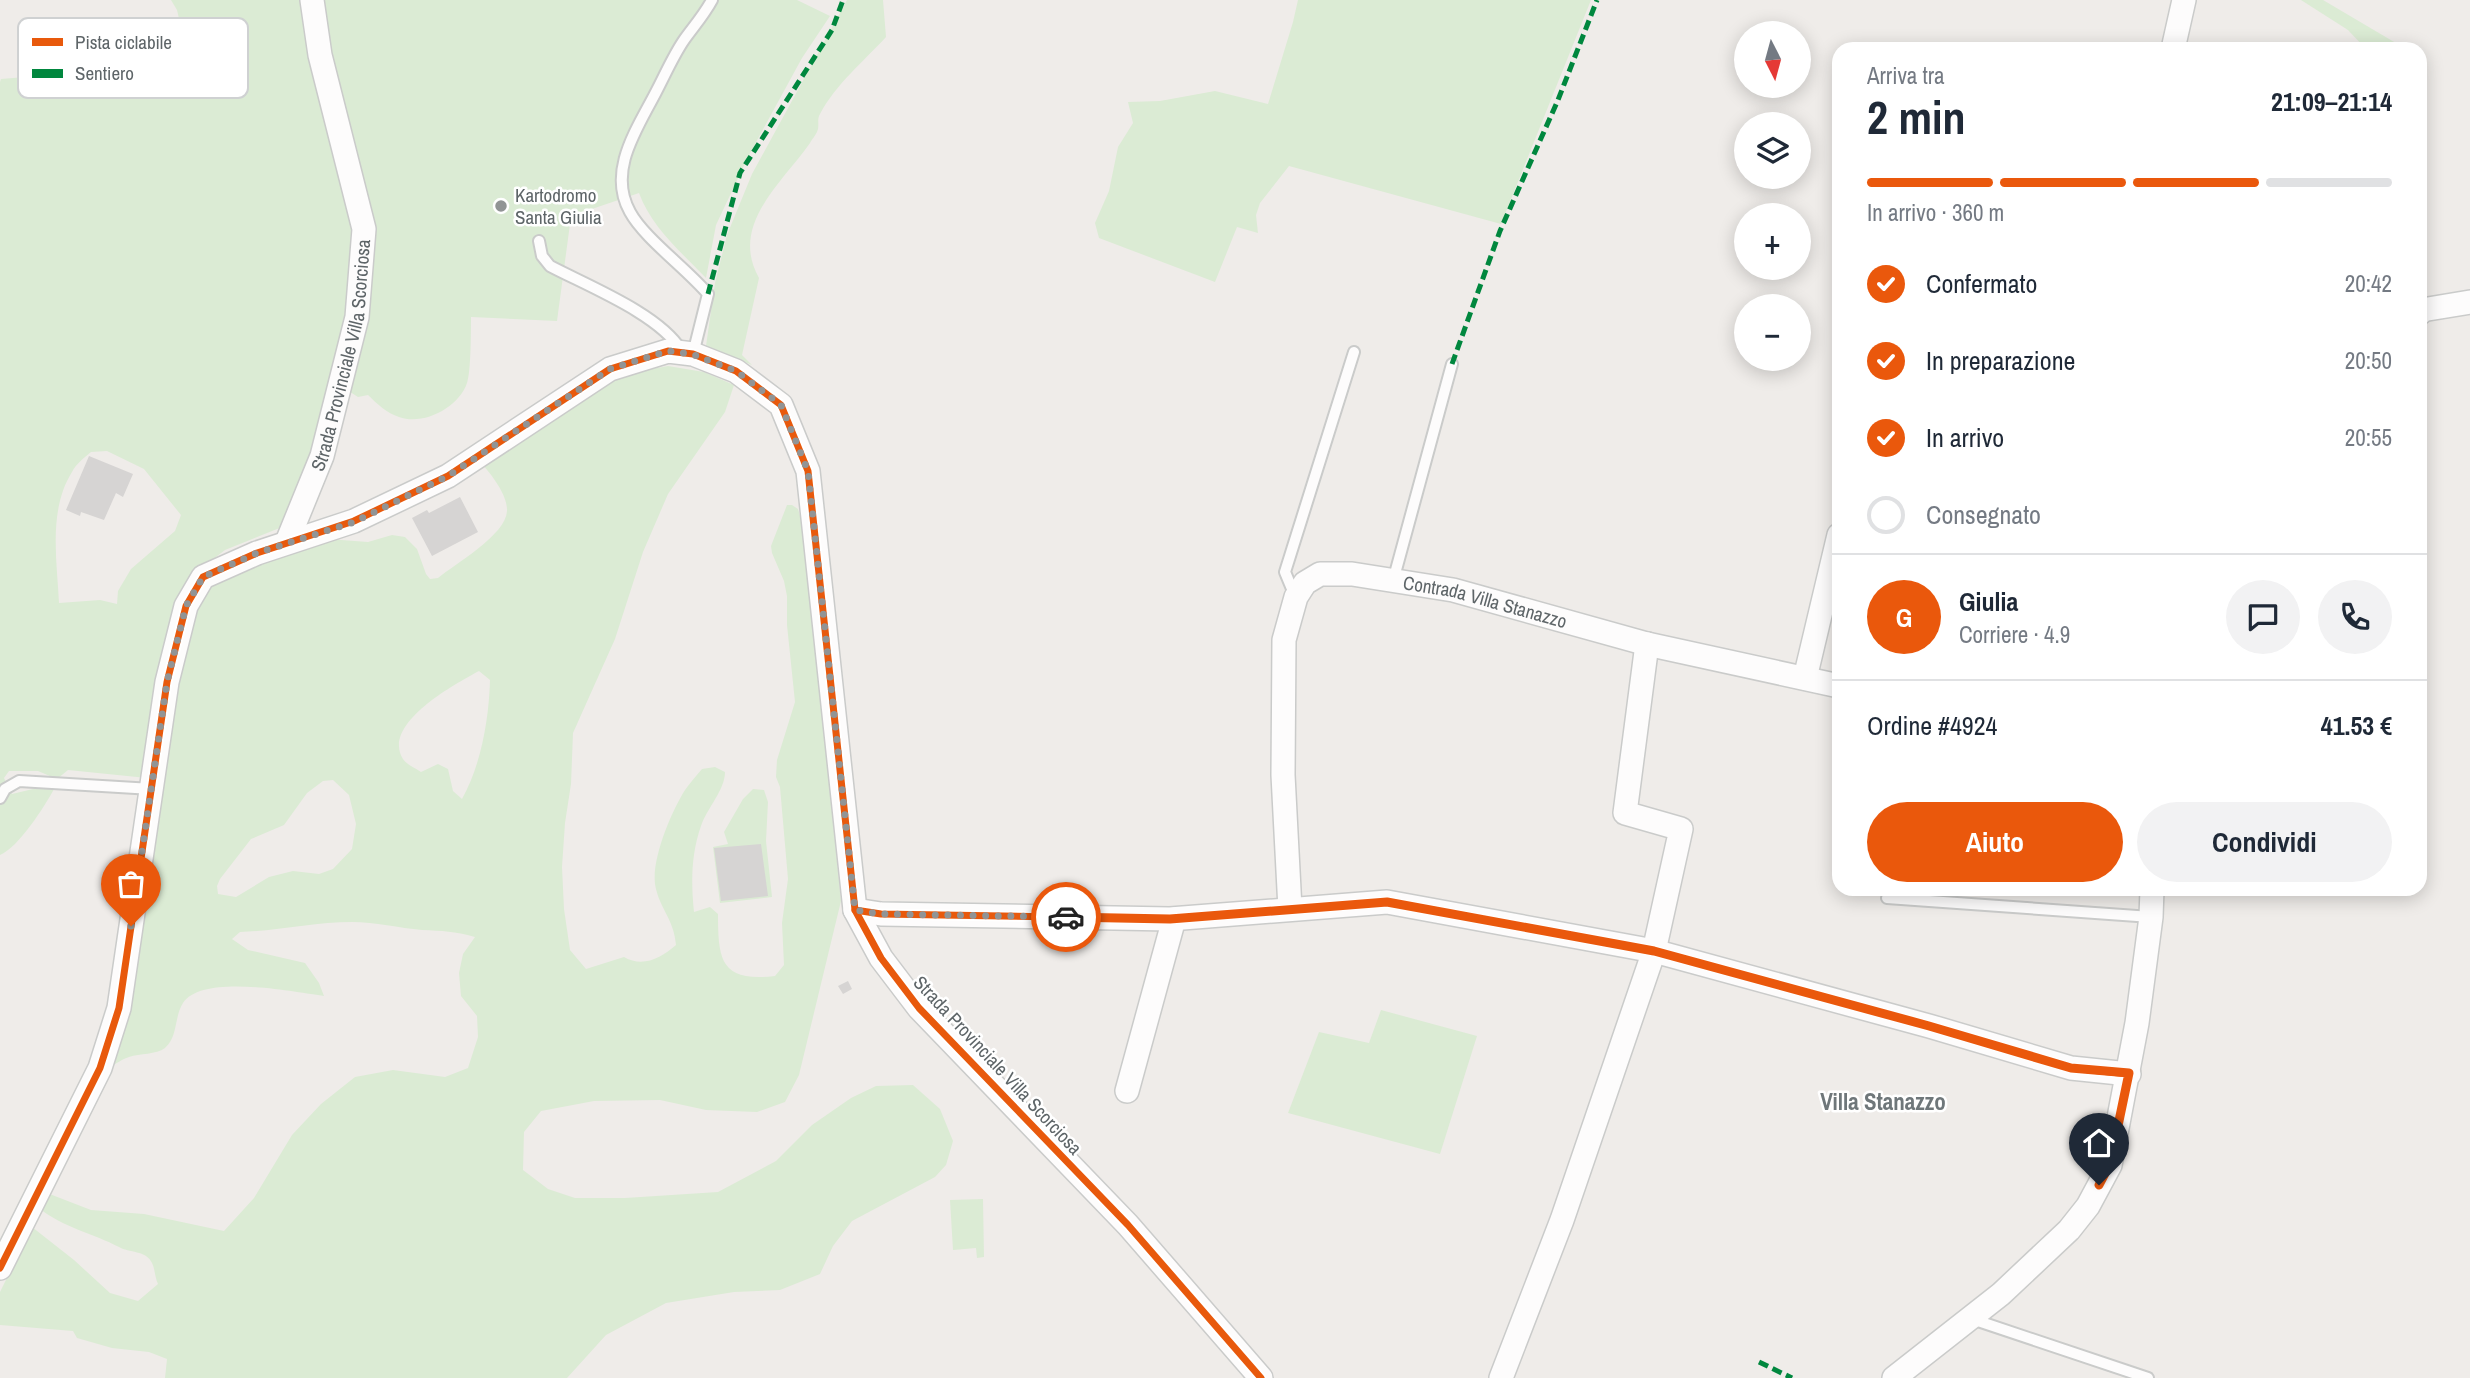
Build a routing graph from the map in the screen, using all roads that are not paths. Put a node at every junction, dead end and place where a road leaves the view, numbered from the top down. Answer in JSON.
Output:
{"nodes":[{"id":1,"x":312,"y":0,"type":"edge"},
{"id":2,"x":712,"y":0,"type":"edge"},
{"id":3,"x":2183,"y":3,"type":"edge"},
{"id":4,"x":2175,"y":42,"type":"edge"},
{"id":5,"x":539,"y":242,"type":"dead end"},
{"id":6,"x":2470,"y":303,"type":"edge"},
{"id":7,"x":2427,"y":309,"type":"edge"},
{"id":8,"x":1353,"y":352,"type":"dead end"},
{"id":9,"x":688,"y":354,"type":"junction"},
{"id":10,"x":1452,"y":364,"type":"dead end"},
{"id":11,"x":287,"y":542,"type":"junction"},
{"id":12,"x":1832,"y":564,"type":"edge"},
{"id":13,"x":1393,"y":580,"type":"junction"},
{"id":14,"x":1296,"y":597,"type":"junction"},
{"id":15,"x":1647,"y":644,"type":"junction"},
{"id":16,"x":1805,"y":678,"type":"junction"},
{"id":17,"x":1832,"y":684,"type":"edge"},
{"id":18,"x":152,"y":789,"type":"junction"},
{"id":19,"x":0,"y":798,"type":"edge"},
{"id":20,"x":2152,"y":896,"type":"edge"},
{"id":21,"x":1887,"y":898,"type":"dead end"},
{"id":22,"x":1290,"y":909,"type":"junction"},
{"id":23,"x":855,"y":910,"type":"junction"},
{"id":24,"x":2151,"y":917,"type":"junction"},
{"id":25,"x":1174,"y":919,"type":"junction"},
{"id":26,"x":1654,"y":951,"type":"junction"},
{"id":27,"x":2129,"y":1073,"type":"junction"},
{"id":28,"x":1127,"y":1091,"type":"dead end"},
{"id":29,"x":0,"y":1268,"type":"edge"},
{"id":30,"x":1970,"y":1319,"type":"junction"},
{"id":31,"x":1261,"y":1378,"type":"edge"},
{"id":32,"x":1501,"y":1378,"type":"edge"},
{"id":33,"x":1894,"y":1378,"type":"edge"},
{"id":34,"x":2148,"y":1378,"type":"edge"}],
"edges":[{"from":1,"to":11,"type":"street","name":"Strada Provinciale Villa Scorciosa"},
{"from":2,"to":9,"type":"lane"},
{"from":3,"to":4,"type":"street"},
{"from":5,"to":9,"type":"lane"},
{"from":6,"to":7,"type":"street"},
{"from":8,"to":14,"type":"lane"},
{"from":9,"to":11,"type":"street"},
{"from":9,"to":23,"type":"street","name":"Strada Provinciale Villa Scorciosa"},
{"from":10,"to":13,"type":"lane"},
{"from":11,"to":18,"type":"street"},
{"from":12,"to":16,"type":"street"},
{"from":13,"to":14,"type":"street","name":"Contrada Villa Stanazzo"},
{"from":13,"to":15,"type":"street","name":"Contrada Villa Stanazzo"},
{"from":14,"to":22,"type":"street"},
{"from":15,"to":16,"type":"street","name":"Contrada Villa Stanazzo"},
{"from":15,"to":26,"type":"street"},
{"from":16,"to":17,"type":"street","name":"Contrada Villa Stanazzo"},
{"from":18,"to":19,"type":"lane"},
{"from":18,"to":29,"type":"street"},
{"from":20,"to":24,"type":"street"},
{"from":21,"to":24,"type":"lane"},
{"from":22,"to":25,"type":"street"},
{"from":22,"to":26,"type":"street"},
{"from":23,"to":25,"type":"street"},
{"from":23,"to":31,"type":"street","name":"Strada Provinciale Villa Scorciosa"},
{"from":24,"to":27,"type":"street"},
{"from":25,"to":28,"type":"street"},
{"from":26,"to":27,"type":"street"},
{"from":26,"to":32,"type":"street"},
{"from":27,"to":30,"type":"street"},
{"from":30,"to":33,"type":"street"},
{"from":30,"to":34,"type":"lane"}]}
